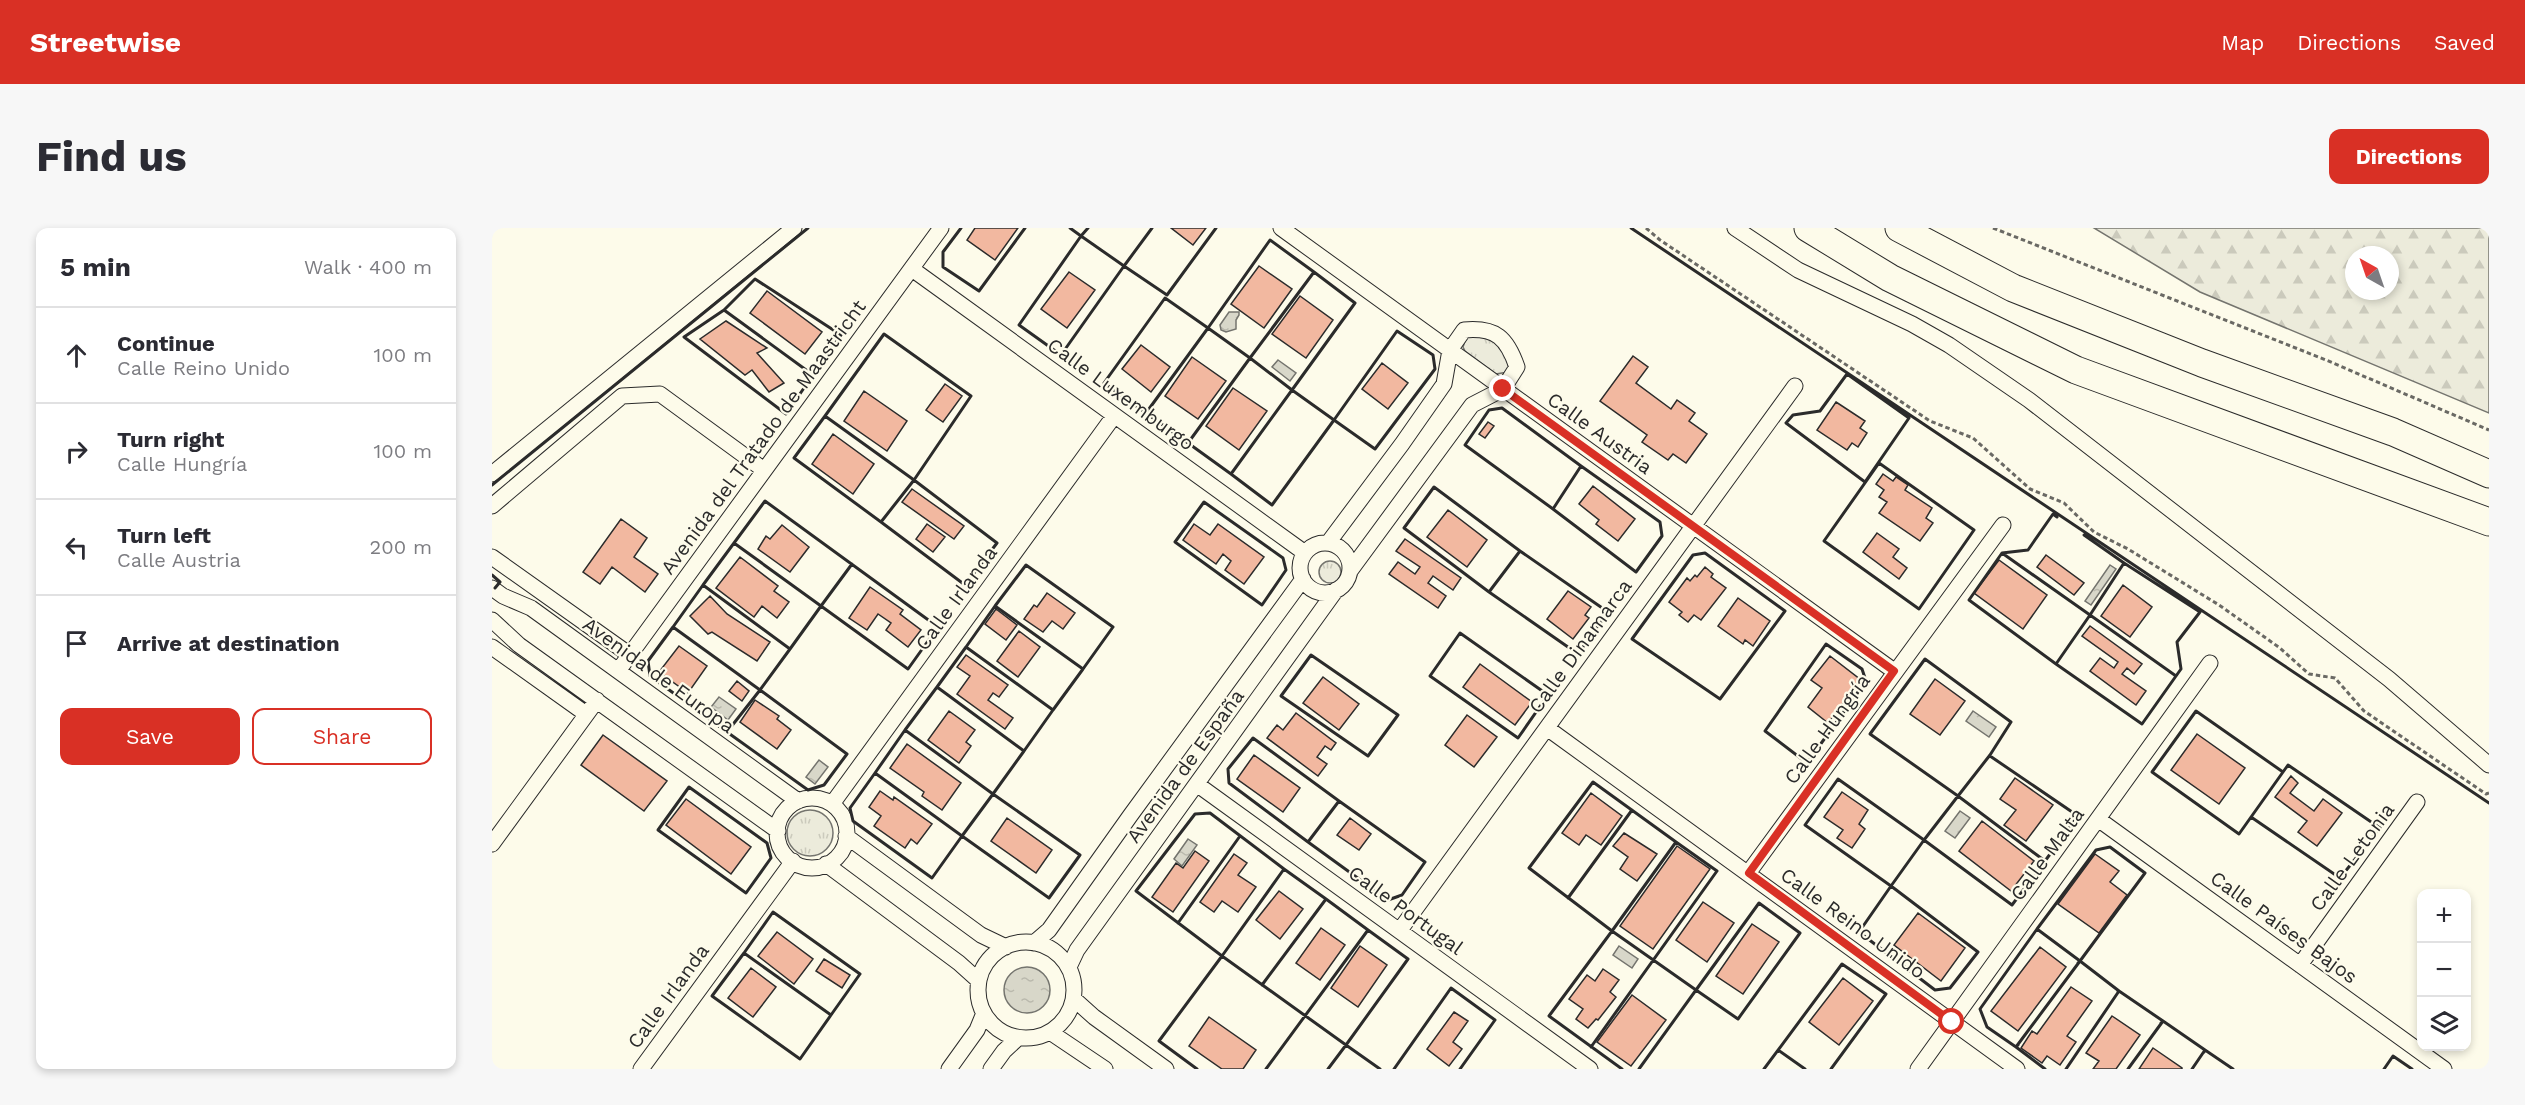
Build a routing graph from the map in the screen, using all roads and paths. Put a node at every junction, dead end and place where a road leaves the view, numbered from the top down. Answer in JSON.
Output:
{"nodes":[{"id":1,"x":794,"y":228,"type":"edge"},
{"id":2,"x":941,"y":228,"type":"edge"},
{"id":3,"x":1281,"y":228,"type":"edge"},
{"id":4,"x":1646,"y":228,"type":"edge"},
{"id":5,"x":1735,"y":228,"type":"edge"},
{"id":6,"x":1808,"y":228,"type":"edge"},
{"id":7,"x":1899,"y":228,"type":"edge"},
{"id":8,"x":1993,"y":228,"type":"edge"},
{"id":9,"x":912,"y":269,"type":"junction"},
{"id":10,"x":1450,"y":350,"type":"junction"},
{"id":11,"x":2076,"y":370,"type":"junction"},
{"id":12,"x":1795,"y":386,"type":"dead end"},
{"id":13,"x":1503,"y":389,"type":"junction"},
{"id":14,"x":1113,"y":416,"type":"junction"},
{"id":15,"x":2489,"y":430,"type":"edge"},
{"id":16,"x":764,"y":470,"type":"junction"},
{"id":17,"x":492,"y":474,"type":"edge"},
{"id":18,"x":2489,"y":474,"type":"edge"},
{"id":19,"x":492,"y":507,"type":"edge"},
{"id":20,"x":2489,"y":522,"type":"edge"},
{"id":21,"x":2002,"y":525,"type":"dead end"},
{"id":22,"x":1693,"y":526,"type":"junction"},
{"id":23,"x":2489,"y":542,"type":"edge"},
{"id":24,"x":1328,"y":543,"type":"junction"},
{"id":25,"x":1305,"y":553,"type":"junction"},
{"id":26,"x":492,"y":557,"type":"edge"},
{"id":27,"x":1350,"y":571,"type":"junction"},
{"id":28,"x":1303,"y":579,"type":"junction"},
{"id":29,"x":492,"y":588,"type":"edge"},
{"id":30,"x":1336,"y":590,"type":"junction"},
{"id":31,"x":492,"y":620,"type":"edge"},
{"id":32,"x":492,"y":647,"type":"edge"},
{"id":33,"x":630,"y":655,"type":"junction"},
{"id":34,"x":2210,"y":663,"type":"dead end"},
{"id":35,"x":618,"y":671,"type":"junction"},
{"id":36,"x":1894,"y":671,"type":"junction"},
{"id":37,"x":597,"y":700,"type":"junction"},
{"id":38,"x":586,"y":714,"type":"junction"},
{"id":39,"x":1547,"y":728,"type":"junction"},
{"id":40,"x":2489,"y":765,"type":"edge"},
{"id":41,"x":1198,"y":785,"type":"junction"},
{"id":42,"x":2489,"y":793,"type":"edge"},
{"id":43,"x":798,"y":801,"type":"junction"},
{"id":44,"x":2417,"y":802,"type":"dead end"},
{"id":45,"x":832,"y":804,"type":"junction"},
{"id":46,"x":2098,"y":819,"type":"junction"},
{"id":47,"x":778,"y":831,"type":"junction"},
{"id":48,"x":846,"y":836,"type":"junction"},
{"id":49,"x":492,"y":844,"type":"edge"},
{"id":50,"x":793,"y":861,"type":"junction"},
{"id":51,"x":826,"y":864,"type":"junction"},
{"id":52,"x":1749,"y":873,"type":"junction"},
{"id":53,"x":1400,"y":930,"type":"junction"},
{"id":54,"x":1034,"y":943,"type":"junction"},
{"id":55,"x":1006,"y":947,"type":"junction"},
{"id":56,"x":2300,"y":964,"type":"junction"},
{"id":57,"x":1069,"y":967,"type":"junction"},
{"id":58,"x":979,"y":981,"type":"junction"},
{"id":59,"x":1074,"y":999,"type":"junction"},
{"id":60,"x":984,"y":1013,"type":"junction"},
{"id":61,"x":1952,"y":1022,"type":"junction"},
{"id":62,"x":1050,"y":1032,"type":"junction"},
{"id":63,"x":1018,"y":1038,"type":"junction"},
{"id":64,"x":641,"y":1069,"type":"edge"},
{"id":65,"x":949,"y":1069,"type":"edge"},
{"id":66,"x":991,"y":1069,"type":"edge"},
{"id":67,"x":1105,"y":1069,"type":"edge"},
{"id":68,"x":1166,"y":1069,"type":"edge"},
{"id":69,"x":1590,"y":1069,"type":"edge"},
{"id":70,"x":1918,"y":1069,"type":"edge"},
{"id":71,"x":2017,"y":1069,"type":"edge"},
{"id":72,"x":2444,"y":1069,"type":"edge"}],
"edges":[{"from":1,"to":17,"type":"street"},
{"from":2,"to":9,"type":"street","name":"Avenida del Tratado de Maastricht"},
{"from":3,"to":10,"type":"street","name":"Calle Austria"},
{"from":4,"to":42,"type":"path"},
{"from":5,"to":40,"type":"street"},
{"from":6,"to":11,"type":"highway"},
{"from":7,"to":18,"type":"highway"},
{"from":8,"to":15,"type":"path"},
{"from":9,"to":14,"type":"street","name":"Calle Luxemburgo"},
{"from":9,"to":16,"type":"street","name":"Avenida del Tratado de Maastricht"},
{"from":10,"to":13,"type":"street","name":"Calle Austria"},
{"from":10,"to":13,"type":"street"},
{"from":10,"to":24,"type":"street"},
{"from":11,"to":20,"type":"highway"},
{"from":11,"to":23,"type":"highway"},
{"from":12,"to":22,"type":"street","name":"Calle Dinamarca"},
{"from":13,"to":22,"type":"street","name":"Calle Austria"},
{"from":13,"to":27,"type":"street"},
{"from":14,"to":25,"type":"street","name":"Calle Luxemburgo"},
{"from":14,"to":45,"type":"street","name":"Calle Irlanda"},
{"from":16,"to":19,"type":"street"},
{"from":16,"to":33,"type":"street","name":"Avenida del Tratado de Maastricht"},
{"from":21,"to":36,"type":"street","name":"Calle Hungría"},
{"from":22,"to":36,"type":"street","name":"Calle Austria"},
{"from":22,"to":39,"type":"street","name":"Calle Dinamarca"},
{"from":24,"to":25,"type":"street"},
{"from":24,"to":27,"type":"street"},
{"from":25,"to":28,"type":"street"},
{"from":26,"to":33,"type":"street"},
{"from":27,"to":30,"type":"street"},
{"from":28,"to":30,"type":"street"},
{"from":28,"to":54,"type":"street","name":"Avenida de España"},
{"from":29,"to":35,"type":"street","name":"Avenida de Europa"},
{"from":30,"to":41,"type":"street","name":"Avenida de España"},
{"from":31,"to":37,"type":"street"},
{"from":32,"to":38,"type":"street"},
{"from":33,"to":35,"type":"street","name":"Avenida del Tratado de Maastricht"},
{"from":34,"to":46,"type":"street","name":"Calle Malta"},
{"from":35,"to":43,"type":"street","name":"Avenida de Europa"},
{"from":36,"to":52,"type":"street","name":"Calle Hungría"},
{"from":37,"to":38,"type":"street"},
{"from":37,"to":47,"type":"street"},
{"from":38,"to":49,"type":"street"},
{"from":39,"to":52,"type":"street","name":"Calle Reino Unido"},
{"from":39,"to":53,"type":"street","name":"Calle Dinamarca"},
{"from":41,"to":53,"type":"street","name":"Calle Portugal"},
{"from":41,"to":57,"type":"street","name":"Avenida de España"},
{"from":43,"to":45,"type":"street"},
{"from":43,"to":47,"type":"street"},
{"from":44,"to":56,"type":"street","name":"Calle Letonia"},
{"from":45,"to":48,"type":"street"},
{"from":46,"to":56,"type":"street","name":"Calle Países Bajos"},
{"from":46,"to":61,"type":"street","name":"Calle Malta"},
{"from":47,"to":50,"type":"street"},
{"from":48,"to":51,"type":"street"},
{"from":48,"to":55,"type":"street"},
{"from":50,"to":51,"type":"street"},
{"from":50,"to":64,"type":"street","name":"Calle Irlanda"},
{"from":51,"to":58,"type":"street"},
{"from":52,"to":61,"type":"street","name":"Calle Reino Unido"},
{"from":53,"to":69,"type":"street","name":"Calle Portugal"},
{"from":54,"to":55,"type":"street"},
{"from":54,"to":57,"type":"street"},
{"from":55,"to":58,"type":"street"},
{"from":56,"to":72,"type":"street","name":"Calle Países Bajos"},
{"from":57,"to":59,"type":"street"},
{"from":58,"to":60,"type":"street"},
{"from":59,"to":62,"type":"street"},
{"from":59,"to":68,"type":"street"},
{"from":60,"to":63,"type":"street"},
{"from":60,"to":65,"type":"street"},
{"from":61,"to":70,"type":"street","name":"Calle Malta"},
{"from":61,"to":71,"type":"street","name":"Calle Reino Unido"},
{"from":62,"to":63,"type":"street"},
{"from":62,"to":67,"type":"street"},
{"from":63,"to":66,"type":"street"}]}
